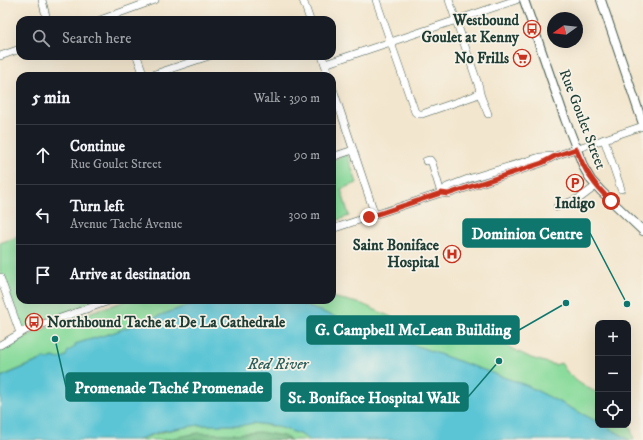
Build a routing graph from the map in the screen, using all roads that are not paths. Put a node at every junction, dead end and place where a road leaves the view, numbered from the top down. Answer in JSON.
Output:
{"nodes":[{"id":1,"x":42,"y":0,"type":"edge"},
{"id":2,"x":155,"y":0,"type":"edge"},
{"id":3,"x":304,"y":0,"type":"edge"},
{"id":4,"x":376,"y":0,"type":"edge"},
{"id":5,"x":449,"y":0,"type":"edge"},
{"id":6,"x":516,"y":0,"type":"edge"},
{"id":7,"x":524,"y":0,"type":"edge"},
{"id":8,"x":601,"y":0,"type":"edge"},
{"id":9,"x":121,"y":12,"type":"junction"},
{"id":10,"x":46,"y":16,"type":"edge"},
{"id":11,"x":110,"y":16,"type":"edge"},
{"id":12,"x":122,"y":16,"type":"edge"},
{"id":13,"x":309,"y":16,"type":"edge"},
{"id":14,"x":456,"y":20,"type":"junction"},
{"id":15,"x":391,"y":42,"type":"junction"},
{"id":16,"x":16,"y":50,"type":"edge"},
{"id":17,"x":0,"y":56,"type":"edge"},
{"id":18,"x":138,"y":60,"type":"edge"},
{"id":19,"x":197,"y":60,"type":"edge"},
{"id":20,"x":324,"y":60,"type":"edge"},
{"id":21,"x":325,"y":64,"type":"junction"},
{"id":22,"x":143,"y":72,"type":"edge"},
{"id":23,"x":161,"y":72,"type":"edge"},
{"id":24,"x":328,"y":72,"type":"edge"},
{"id":25,"x":478,"y":93,"type":"junction"},
{"id":26,"x":336,"y":98,"type":"edge"},
{"id":27,"x":488,"y":114,"type":"dead end"},
{"id":28,"x":643,"y":125,"type":"edge"},
{"id":29,"x":604,"y":139,"type":"junction"},
{"id":30,"x":576,"y":149,"type":"junction"},
{"id":31,"x":353,"y":150,"type":"junction"},
{"id":32,"x":336,"y":156,"type":"edge"},
{"id":33,"x":426,"y":160,"type":"dead end"},
{"id":34,"x":596,"y":186,"type":"junction"},
{"id":35,"x":621,"y":190,"type":"dead end"},
{"id":36,"x":441,"y":193,"type":"junction"},
{"id":37,"x":557,"y":206,"type":"dead end"},
{"id":38,"x":375,"y":215,"type":"junction"},
{"id":39,"x":336,"y":228,"type":"edge"},
{"id":40,"x":643,"y":231,"type":"edge"},
{"id":41,"x":0,"y":277,"type":"edge"},
{"id":42,"x":101,"y":304,"type":"edge"},
{"id":43,"x":20,"y":333,"type":"junction"},
{"id":44,"x":0,"y":345,"type":"edge"}],
"edges":[{"from":1,"to":10,"type":"street"},
{"from":2,"to":9,"type":"street"},
{"from":3,"to":13,"type":"street"},
{"from":4,"to":15,"type":"street"},
{"from":5,"to":14,"type":"street"},
{"from":6,"to":14,"type":"street"},
{"from":7,"to":30,"type":"main road","name":"Rue Goulet Street"},
{"from":8,"to":28,"type":"main road"},
{"from":9,"to":11,"type":"street"},
{"from":9,"to":12,"type":"street"},
{"from":14,"to":15,"type":"street"},
{"from":14,"to":25,"type":"street"},
{"from":15,"to":21,"type":"street"},
{"from":15,"to":25,"type":"street"},
{"from":16,"to":17,"type":"street"},
{"from":18,"to":22,"type":"street"},
{"from":19,"to":23,"type":"street"},
{"from":20,"to":21,"type":"street"},
{"from":21,"to":24,"type":"street"},
{"from":25,"to":27,"type":"street"},
{"from":26,"to":31,"type":"street"},
{"from":28,"to":29,"type":"street"},
{"from":29,"to":30,"type":"street"},
{"from":29,"to":35,"type":"street"},
{"from":30,"to":34,"type":"main road","name":"Rue Goulet Street"},
{"from":30,"to":36,"type":"street"},
{"from":31,"to":32,"type":"street"},
{"from":31,"to":38,"type":"street"},
{"from":33,"to":36,"type":"street"},
{"from":34,"to":37,"type":"street"},
{"from":34,"to":40,"type":"main road","name":"Rue Goulet Street"},
{"from":36,"to":38,"type":"street"},
{"from":38,"to":39,"type":"street"},
{"from":41,"to":43,"type":"street"},
{"from":42,"to":43,"type":"street"},
{"from":43,"to":44,"type":"street"}]}
